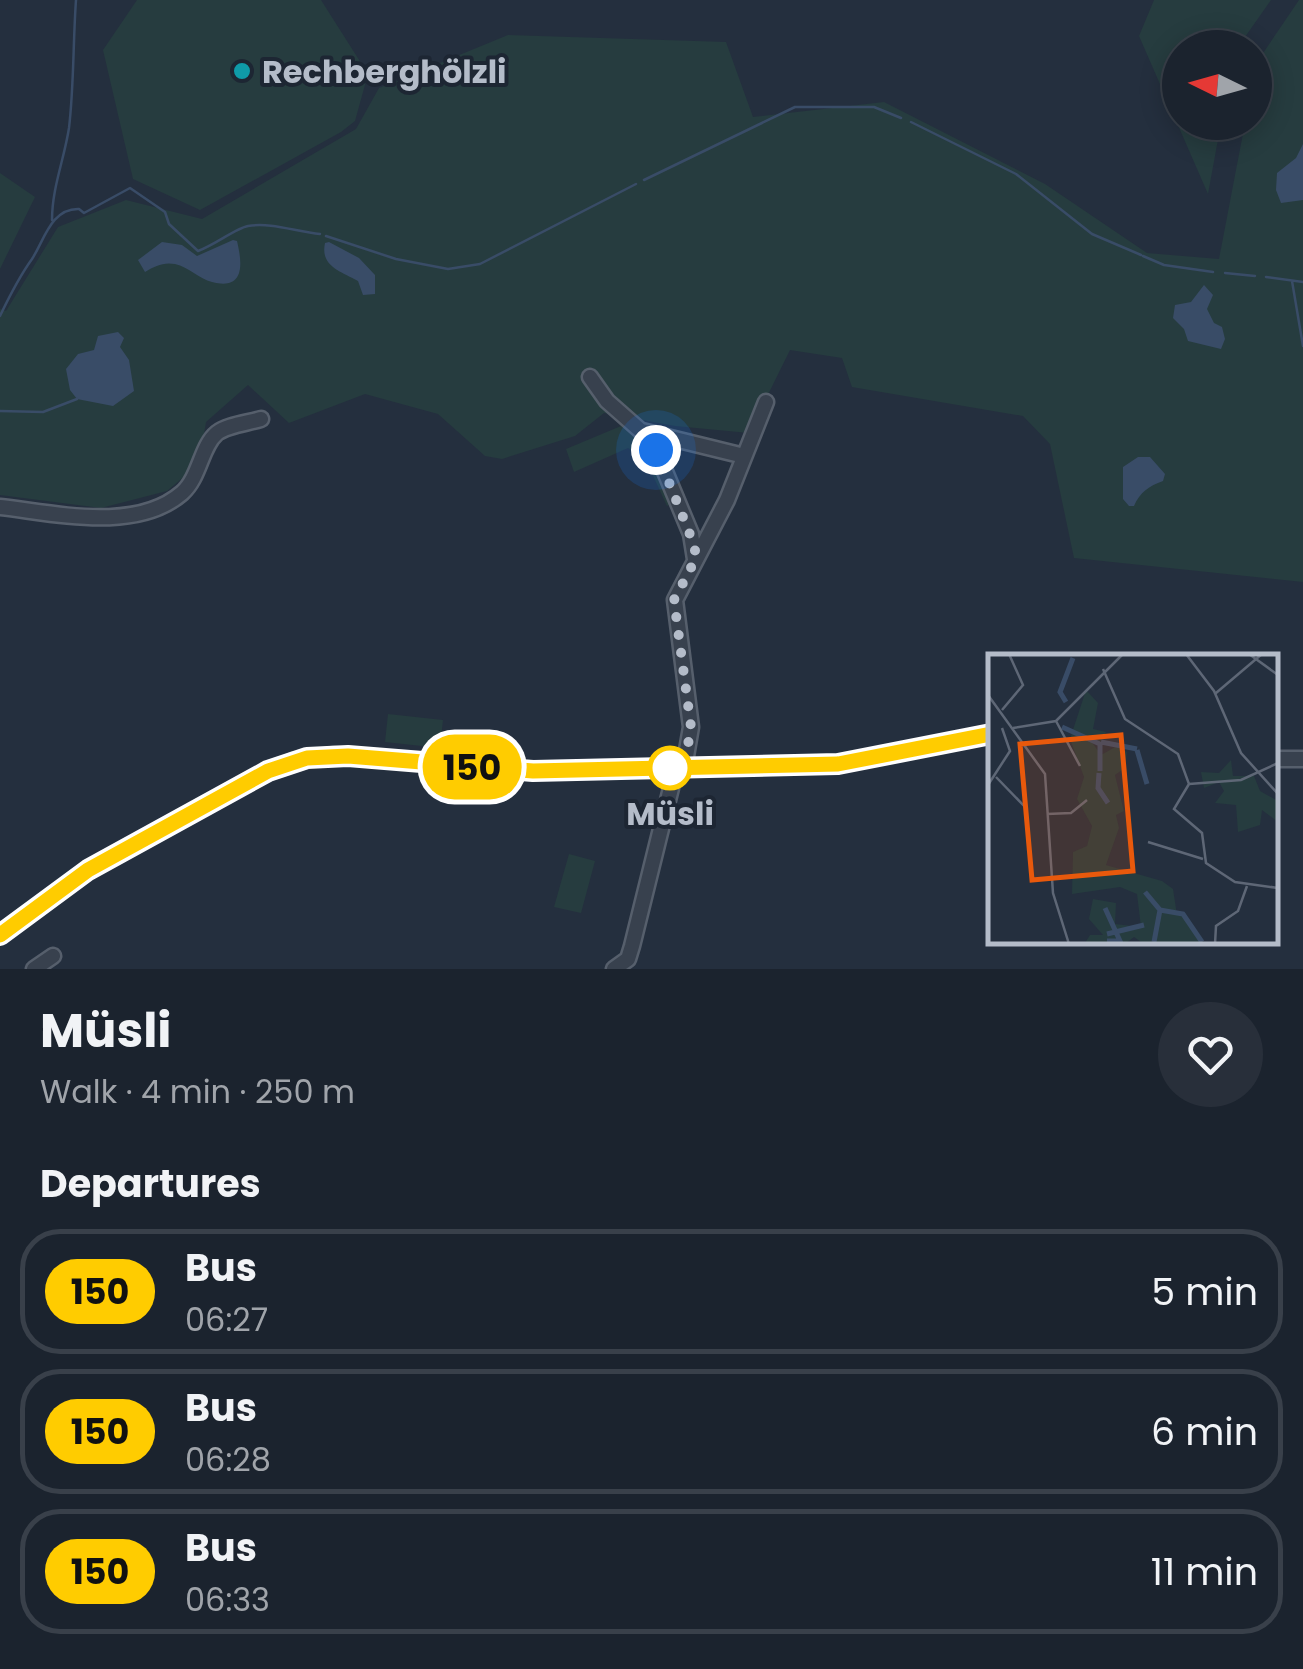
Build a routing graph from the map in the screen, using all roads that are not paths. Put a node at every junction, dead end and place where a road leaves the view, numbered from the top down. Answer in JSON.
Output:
{"nodes":[{"id":1,"x":590,"y":377,"type":"dead end"},
{"id":2,"x":766,"y":402,"type":"dead end"},
{"id":3,"x":261,"y":418,"type":"dead end"},
{"id":4,"x":641,"y":431,"type":"junction"},
{"id":5,"x":744,"y":456,"type":"junction"},
{"id":6,"x":0,"y":508,"type":"edge"},
{"id":7,"x":695,"y":560,"type":"junction"},
{"id":8,"x":988,"y":734,"type":"edge"},
{"id":9,"x":1278,"y":759,"type":"edge"},
{"id":10,"x":1303,"y":760,"type":"edge"},
{"id":11,"x":680,"y":768,"type":"junction"},
{"id":12,"x":0,"y":935,"type":"edge"},
{"id":13,"x":53,"y":956,"type":"dead end"},
{"id":14,"x":34,"y":969,"type":"edge"},
{"id":15,"x":614,"y":969,"type":"edge"}],
"edges":[{"from":1,"to":4,"type":"street"},
{"from":2,"to":5,"type":"street"},
{"from":3,"to":6,"type":"street"},
{"from":4,"to":5,"type":"street"},
{"from":4,"to":7,"type":"street"},
{"from":5,"to":7,"type":"street"},
{"from":7,"to":11,"type":"street"},
{"from":8,"to":11,"type":"street"},
{"from":9,"to":10,"type":"street"},
{"from":11,"to":12,"type":"street"},
{"from":11,"to":15,"type":"street"},
{"from":13,"to":14,"type":"street"}]}
